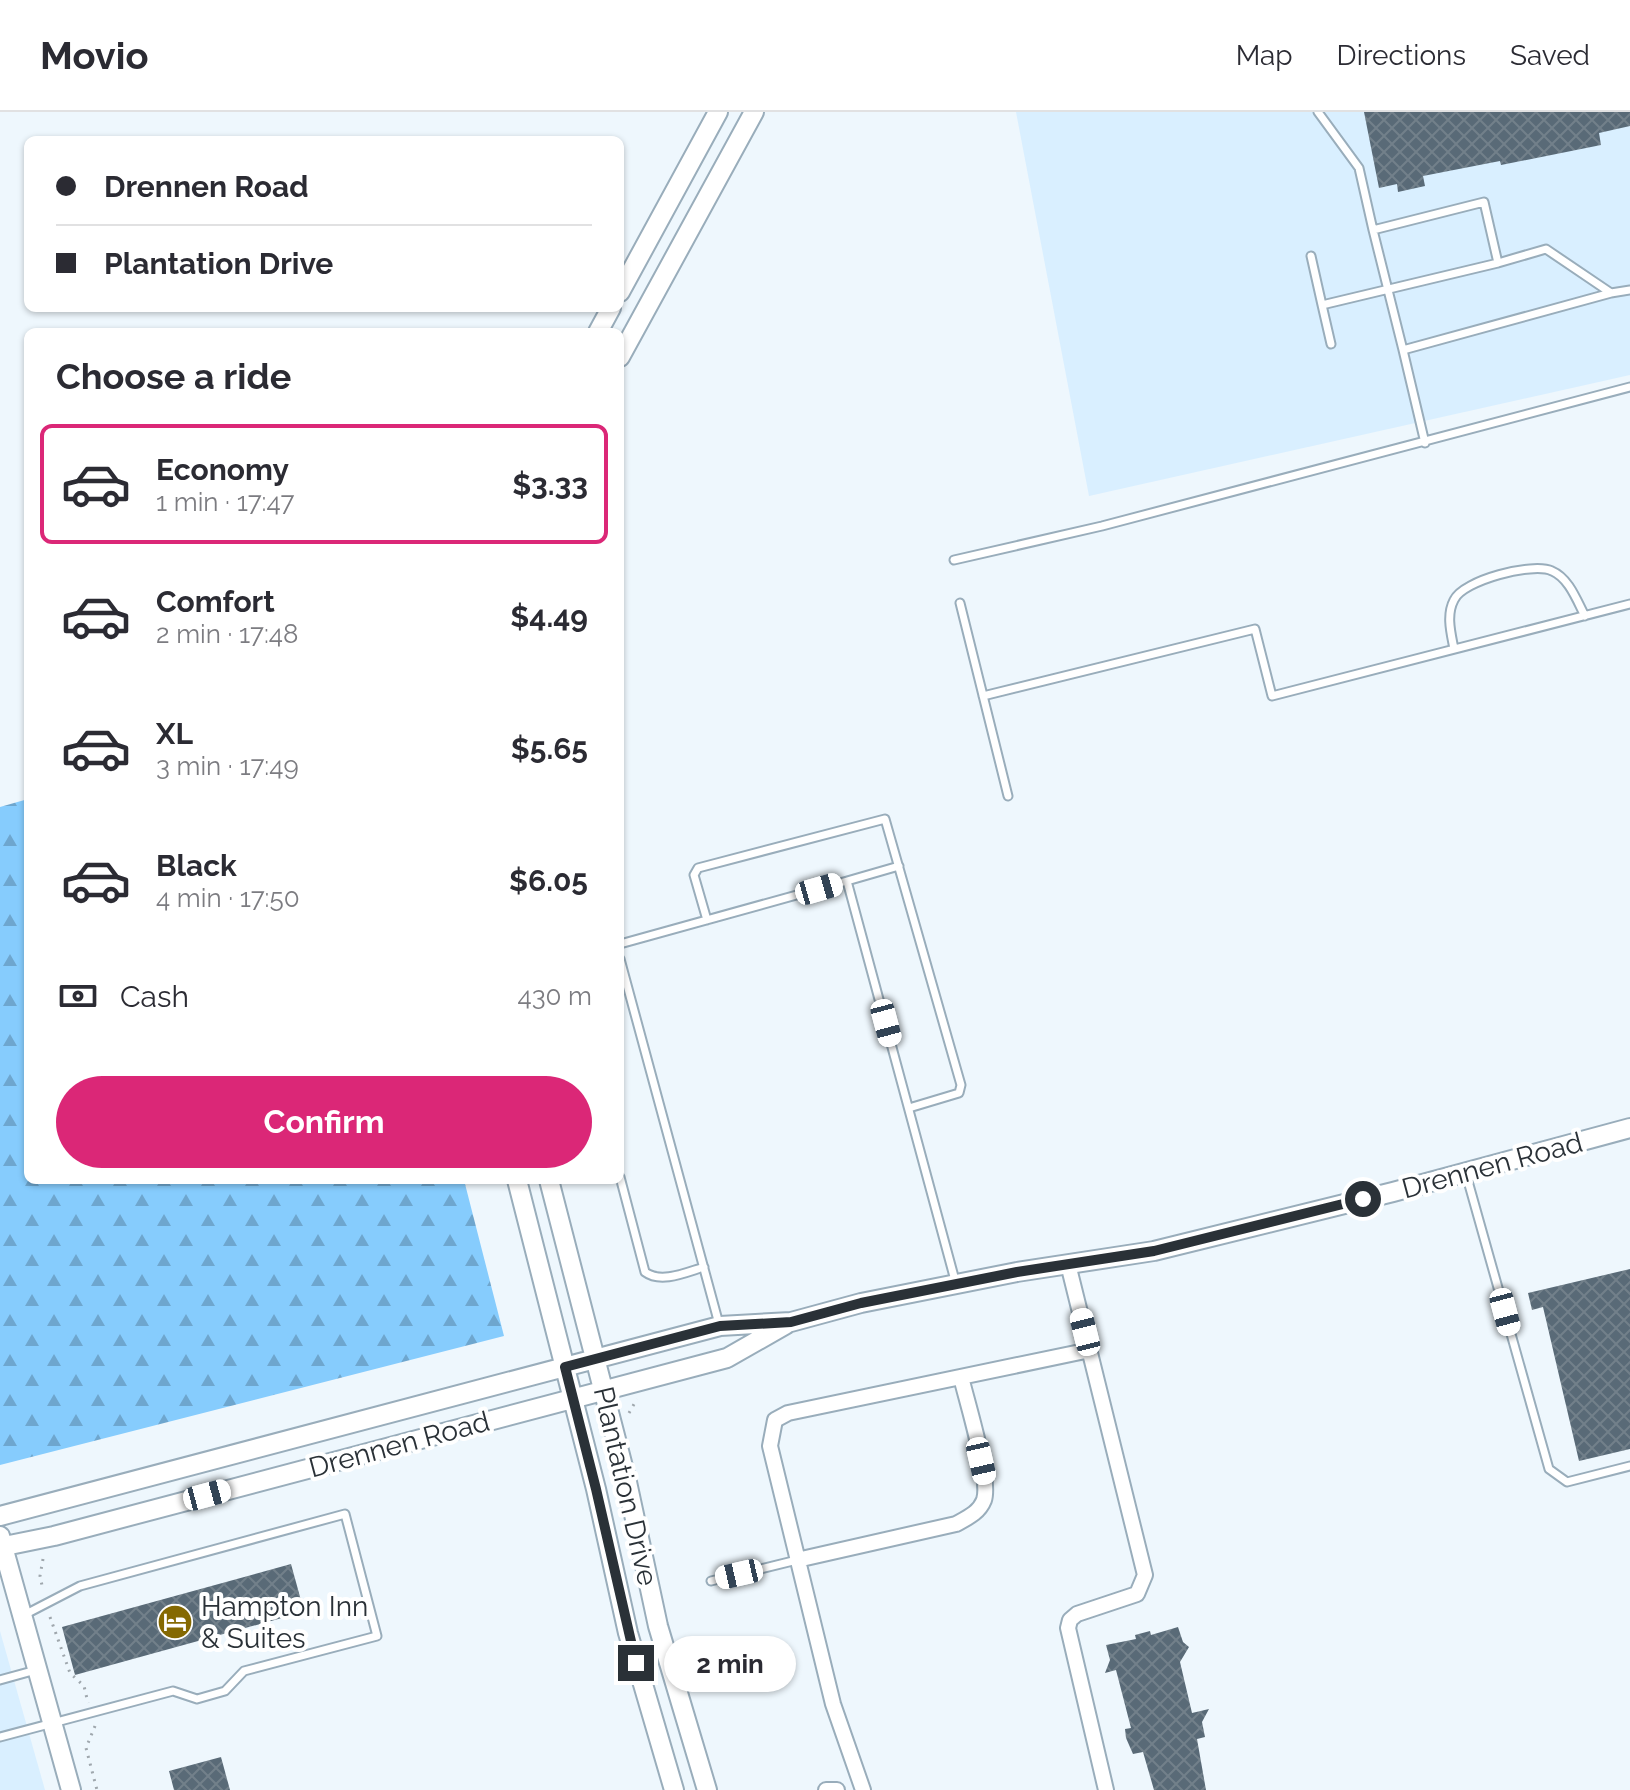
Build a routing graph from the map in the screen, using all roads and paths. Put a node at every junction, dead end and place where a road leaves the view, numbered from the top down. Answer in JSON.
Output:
{"nodes":[{"id":1,"x":718,"y":112,"type":"edge"},
{"id":2,"x":754,"y":112,"type":"edge"},
{"id":3,"x":1318,"y":112,"type":"edge"},
{"id":4,"x":1373,"y":230,"type":"junction"},
{"id":5,"x":1311,"y":256,"type":"dead end"},
{"id":6,"x":1498,"y":263,"type":"junction"},
{"id":7,"x":624,"y":285,"type":"edge"},
{"id":8,"x":1387,"y":289,"type":"junction"},
{"id":9,"x":1630,"y":290,"type":"edge"},
{"id":10,"x":1611,"y":293,"type":"junction"},
{"id":11,"x":1322,"y":305,"type":"junction"},
{"id":12,"x":1331,"y":344,"type":"dead end"},
{"id":13,"x":624,"y":350,"type":"edge"},
{"id":14,"x":1403,"y":350,"type":"junction"},
{"id":15,"x":1630,"y":387,"type":"edge"},
{"id":16,"x":1425,"y":443,"type":"junction"},
{"id":17,"x":954,"y":560,"type":"dead end"},
{"id":18,"x":960,"y":603,"type":"dead end"},
{"id":19,"x":1630,"y":604,"type":"edge"},
{"id":20,"x":1585,"y":616,"type":"junction"},
{"id":21,"x":1454,"y":649,"type":"junction"},
{"id":22,"x":983,"y":696,"type":"junction"},
{"id":23,"x":1008,"y":796,"type":"dead end"},
{"id":24,"x":899,"y":866,"type":"junction"},
{"id":25,"x":847,"y":881,"type":"junction"},
{"id":26,"x":707,"y":920,"type":"junction"},
{"id":27,"x":624,"y":943,"type":"edge"},
{"id":28,"x":624,"y":974,"type":"edge"},
{"id":29,"x":909,"y":1108,"type":"junction"},
{"id":30,"x":1630,"y":1128,"type":"edge"},
{"id":31,"x":1466,"y":1172,"type":"junction"},
{"id":32,"x":518,"y":1184,"type":"edge"},
{"id":33,"x":550,"y":1184,"type":"edge"},
{"id":34,"x":622,"y":1184,"type":"edge"},
{"id":35,"x":1068,"y":1264,"type":"junction"},
{"id":36,"x":704,"y":1267,"type":"junction"},
{"id":37,"x":956,"y":1284,"type":"junction"},
{"id":38,"x":791,"y":1322,"type":"junction"},
{"id":39,"x":720,"y":1326,"type":"junction"},
{"id":40,"x":1090,"y":1350,"type":"junction"},
{"id":41,"x":595,"y":1359,"type":"junction"},
{"id":42,"x":565,"y":1367,"type":"junction"},
{"id":43,"x":961,"y":1377,"type":"junction"},
{"id":44,"x":603,"y":1390,"type":"junction"},
{"id":45,"x":573,"y":1399,"type":"junction"},
{"id":46,"x":1630,"y":1466,"type":"edge"},
{"id":47,"x":0,"y":1516,"type":"edge"},
{"id":48,"x":1,"y":1543,"type":"edge"},
{"id":49,"x":43,"y":1559,"type":"dead end"},
{"id":50,"x":797,"y":1560,"type":"junction"},
{"id":51,"x":711,"y":1581,"type":"dead end"},
{"id":52,"x":46,"y":1604,"type":"junction"},
{"id":53,"x":22,"y":1616,"type":"junction"},
{"id":54,"x":37,"y":1669,"type":"junction"},
{"id":55,"x":0,"y":1680,"type":"edge"},
{"id":56,"x":91,"y":1712,"type":"junction"},
{"id":57,"x":52,"y":1722,"type":"junction"},
{"id":58,"x":0,"y":1737,"type":"edge"},
{"id":59,"x":71,"y":1790,"type":"edge"},
{"id":60,"x":97,"y":1790,"type":"edge"},
{"id":61,"x":674,"y":1790,"type":"edge"},
{"id":62,"x":707,"y":1790,"type":"edge"},
{"id":63,"x":826,"y":1790,"type":"edge"},
{"id":64,"x":837,"y":1790,"type":"edge"},
{"id":65,"x":863,"y":1790,"type":"edge"},
{"id":66,"x":1106,"y":1790,"type":"edge"}],
"edges":[{"from":1,"to":7,"type":"street"},
{"from":2,"to":13,"type":"street"},
{"from":3,"to":4,"type":"lane"},
{"from":4,"to":6,"type":"lane"},
{"from":4,"to":8,"type":"lane"},
{"from":5,"to":11,"type":"lane"},
{"from":6,"to":8,"type":"lane"},
{"from":6,"to":10,"type":"lane"},
{"from":8,"to":11,"type":"lane"},
{"from":8,"to":14,"type":"lane"},
{"from":9,"to":10,"type":"lane"},
{"from":10,"to":14,"type":"lane"},
{"from":11,"to":12,"type":"lane"},
{"from":14,"to":16,"type":"lane"},
{"from":15,"to":16,"type":"lane"},
{"from":16,"to":17,"type":"lane"},
{"from":18,"to":22,"type":"lane"},
{"from":19,"to":20,"type":"lane"},
{"from":20,"to":21,"type":"lane"},
{"from":20,"to":21,"type":"lane"},
{"from":21,"to":22,"type":"lane"},
{"from":22,"to":23,"type":"lane"},
{"from":24,"to":25,"type":"lane"},
{"from":24,"to":26,"type":"lane"},
{"from":24,"to":29,"type":"lane"},
{"from":25,"to":26,"type":"lane"},
{"from":25,"to":29,"type":"lane"},
{"from":26,"to":27,"type":"lane"},
{"from":28,"to":36,"type":"lane"},
{"from":29,"to":37,"type":"lane"},
{"from":30,"to":31,"type":"street","name":"Drennen Road"},
{"from":31,"to":35,"type":"street","name":"Drennen Road"},
{"from":31,"to":46,"type":"lane"},
{"from":32,"to":42,"type":"street","name":"Plantation Drive"},
{"from":33,"to":41,"type":"street","name":"Plantation Drive"},
{"from":34,"to":36,"type":"lane"},
{"from":35,"to":37,"type":"street","name":"Drennen Road"},
{"from":35,"to":40,"type":"street"},
{"from":36,"to":39,"type":"lane"},
{"from":37,"to":38,"type":"street","name":"Drennen Road"},
{"from":38,"to":39,"type":"street","name":"Drennen Road"},
{"from":38,"to":44,"type":"street","name":"Drennen Road"},
{"from":39,"to":41,"type":"street","name":"Drennen Road"},
{"from":40,"to":43,"type":"street"},
{"from":40,"to":66,"type":"street"},
{"from":41,"to":42,"type":"street","name":"Drennen Road"},
{"from":41,"to":44,"type":"street","name":"Plantation Drive"},
{"from":42,"to":45,"type":"street","name":"Plantation Drive"},
{"from":42,"to":47,"type":"street","name":"Drennen Road"},
{"from":43,"to":50,"type":"street"},
{"from":43,"to":50,"type":"street"},
{"from":44,"to":45,"type":"street","name":"Drennen Road"},
{"from":44,"to":62,"type":"street","name":"Plantation Drive"},
{"from":45,"to":48,"type":"street","name":"Drennen Road"},
{"from":45,"to":61,"type":"street","name":"Plantation Drive"},
{"from":48,"to":53,"type":"street"},
{"from":49,"to":52,"type":"path"},
{"from":50,"to":51,"type":"lane"},
{"from":50,"to":65,"type":"street"},
{"from":52,"to":53,"type":"lane"},
{"from":52,"to":56,"type":"path"},
{"from":52,"to":56,"type":"lane"},
{"from":53,"to":54,"type":"street"},
{"from":54,"to":55,"type":"lane"},
{"from":54,"to":57,"type":"street"},
{"from":56,"to":57,"type":"lane"},
{"from":56,"to":60,"type":"path"},
{"from":57,"to":58,"type":"lane"},
{"from":57,"to":59,"type":"street"},
{"from":63,"to":64,"type":"street"}]}
